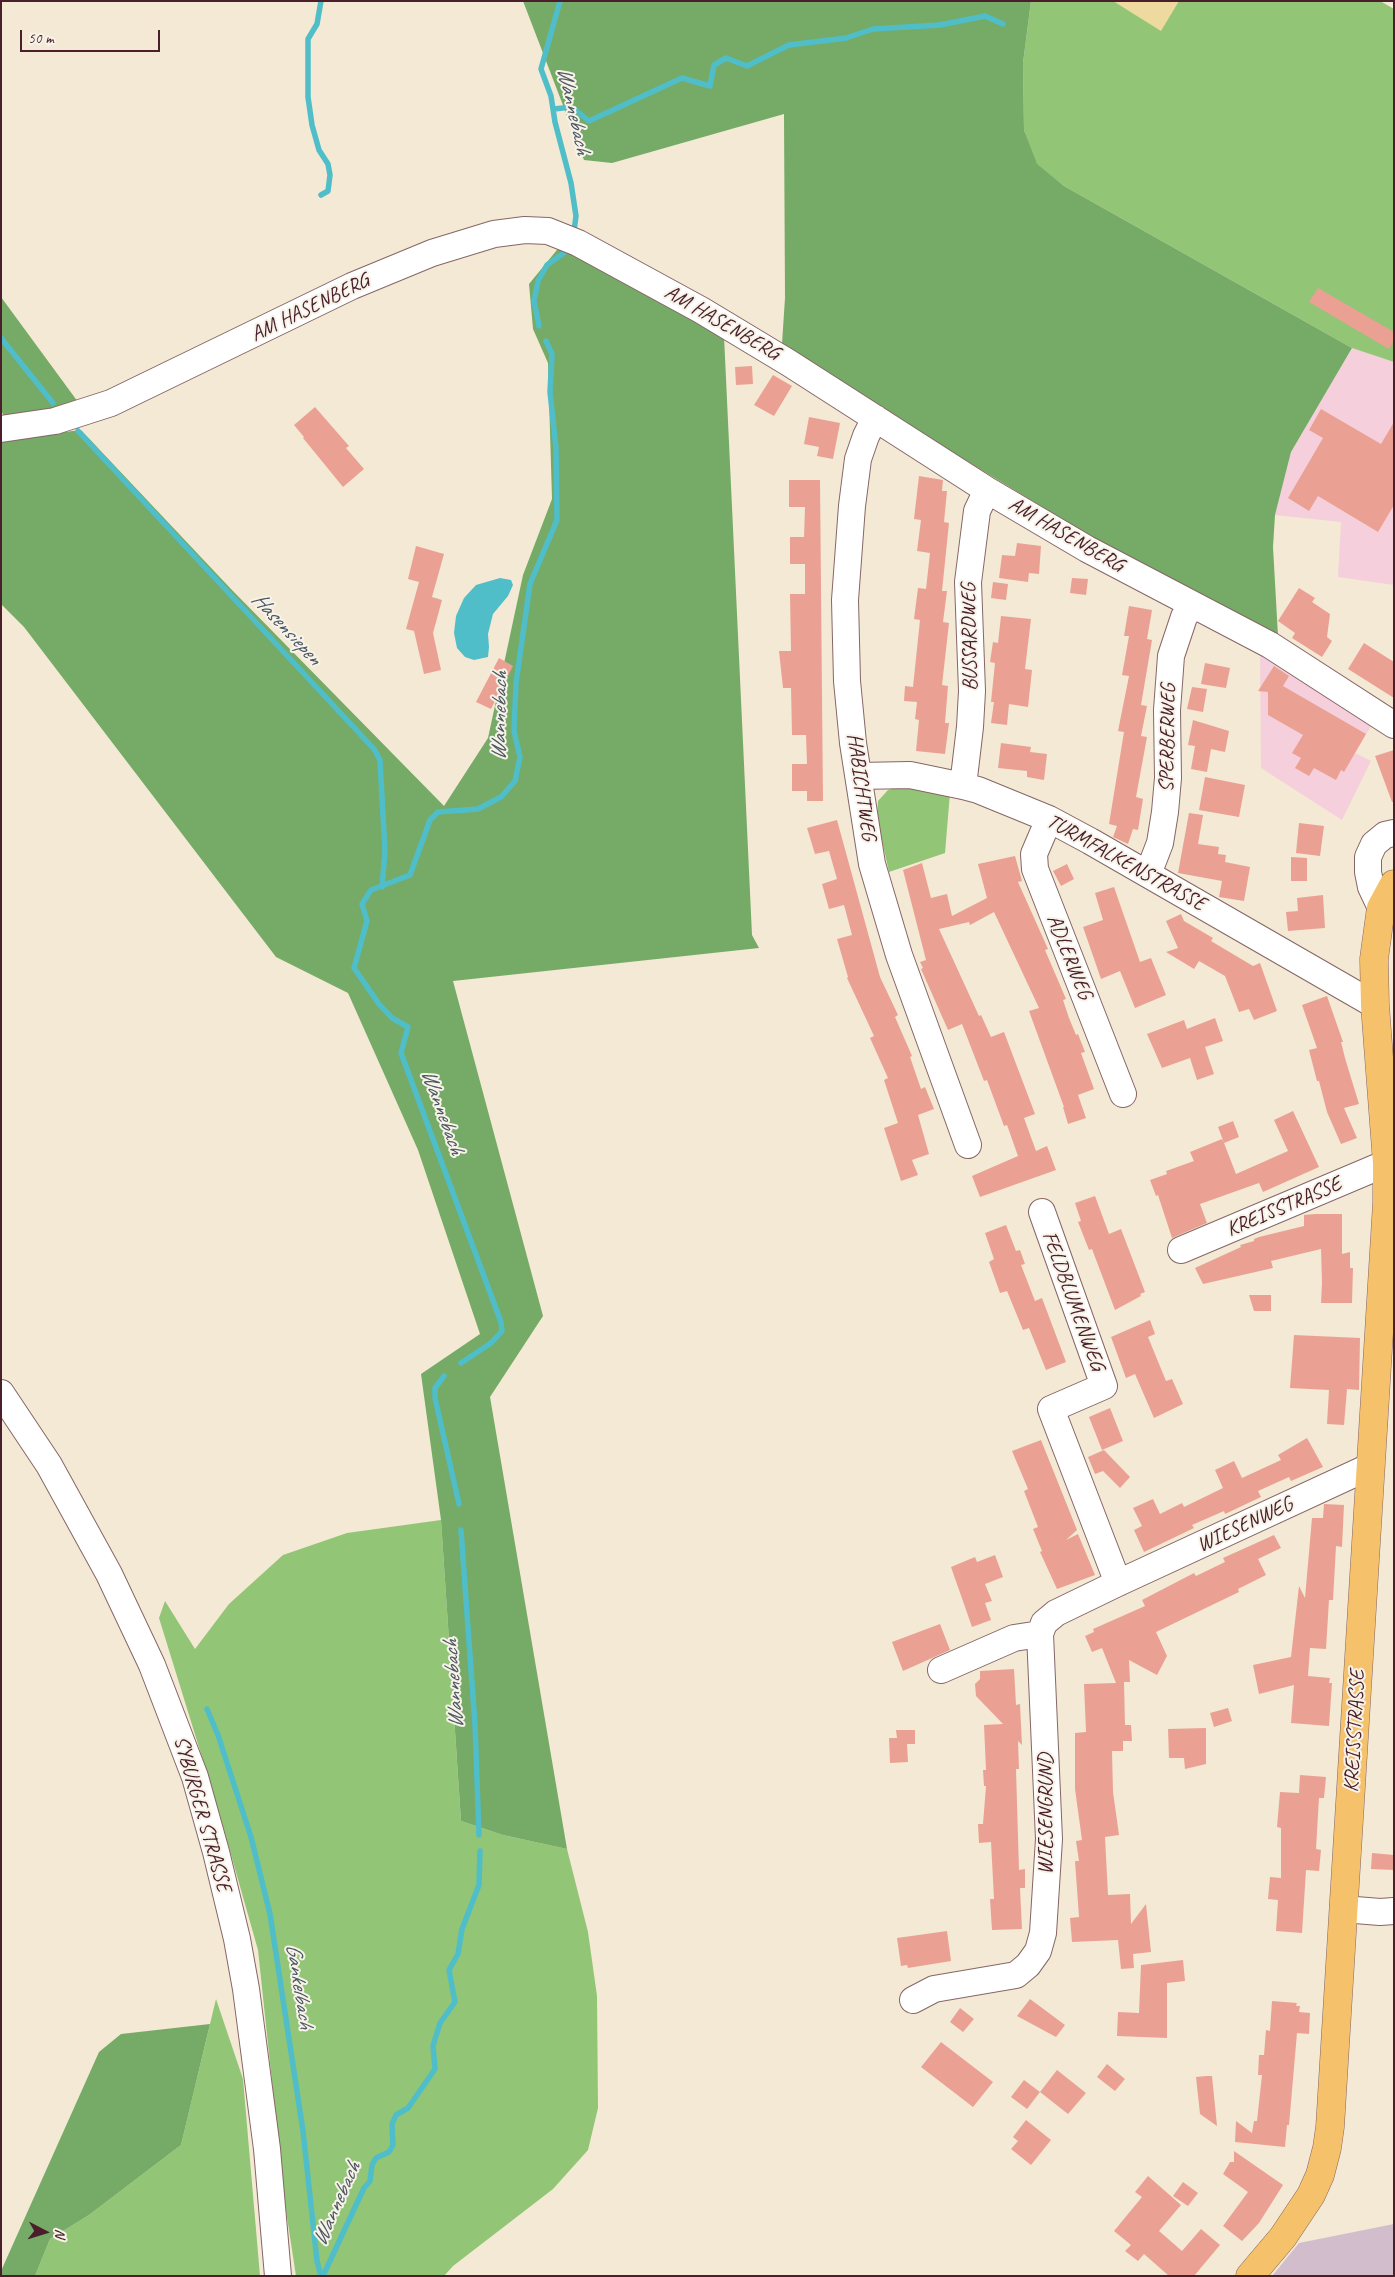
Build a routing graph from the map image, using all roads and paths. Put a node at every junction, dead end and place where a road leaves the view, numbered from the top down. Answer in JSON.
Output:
{"nodes":[{"id":1,"x":875,"y":418,"type":"junction"},
{"id":2,"x":1,"y":429,"type":"edge"},
{"id":3,"x":987,"y":490,"type":"junction"},
{"id":4,"x":1192,"y":605,"type":"junction"},
{"id":5,"x":1394,"y":725,"type":"edge"},
{"id":6,"x":858,"y":776,"type":"junction"},
{"id":7,"x":963,"y":786,"type":"junction"},
{"id":8,"x":1049,"y":819,"type":"junction"},
{"id":9,"x":1394,"y":833,"type":"edge"},
{"id":10,"x":1148,"y":874,"type":"junction"},
{"id":11,"x":1394,"y":884,"type":"edge"},
{"id":12,"x":1381,"y":908,"type":"junction"},
{"id":13,"x":1375,"y":1005,"type":"junction"},
{"id":14,"x":1123,"y":1094,"type":"dead end"},
{"id":15,"x":968,"y":1144,"type":"dead end"},
{"id":16,"x":1387,"y":1163,"type":"junction"},
{"id":17,"x":1042,"y":1212,"type":"dead end"},
{"id":18,"x":1181,"y":1250,"type":"dead end"},
{"id":19,"x":1,"y":1393,"type":"edge"},
{"id":20,"x":1371,"y":1466,"type":"junction"},
{"id":21,"x":1118,"y":1583,"type":"junction"},
{"id":22,"x":1040,"y":1634,"type":"junction"},
{"id":23,"x":942,"y":1670,"type":"dead end"},
{"id":24,"x":1343,"y":1909,"type":"junction"},
{"id":25,"x":1394,"y":1911,"type":"edge"},
{"id":26,"x":913,"y":2000,"type":"dead end"},
{"id":27,"x":277,"y":2275,"type":"edge"},
{"id":28,"x":1250,"y":2276,"type":"edge"}],
"edges":[{"from":1,"to":2,"type":"street","name":"AM HASENBERG"},
{"from":1,"to":3,"type":"street","name":"AM HASENBERG"},
{"from":1,"to":6,"type":"street","name":"HABICHTWEG"},
{"from":3,"to":4,"type":"street","name":"AM HASENBERG"},
{"from":3,"to":7,"type":"street","name":"BUSSARDWEG"},
{"from":4,"to":5,"type":"street","name":"AM HASENBERG"},
{"from":4,"to":10,"type":"street","name":"SPERBERWEG"},
{"from":6,"to":7,"type":"street","name":"TURMFALKENSTRASSE"},
{"from":6,"to":15,"type":"street","name":"HABICHTWEG"},
{"from":7,"to":8,"type":"street","name":"TURMFALKENSTRASSE"},
{"from":8,"to":10,"type":"street","name":"TURMFALKENSTRASSE"},
{"from":8,"to":14,"type":"street","name":"ADLERWEG"},
{"from":9,"to":12,"type":"street"},
{"from":10,"to":13,"type":"street","name":"TURMFALKENSTRASSE"},
{"from":11,"to":12,"type":"main road","name":"KREISSTRASSE"},
{"from":12,"to":13,"type":"main road","name":"KREISSTRASSE"},
{"from":13,"to":16,"type":"main road","name":"KREISSTRASSE"},
{"from":16,"to":18,"type":"street","name":"KREISSTRASSE"},
{"from":16,"to":20,"type":"main road","name":"KREISSTRASSE"},
{"from":17,"to":21,"type":"street","name":"FELDBLUMENWEG"},
{"from":19,"to":27,"type":"street","name":"SYBURGER STRASSE"},
{"from":20,"to":21,"type":"street","name":"WIESENWEG"},
{"from":20,"to":24,"type":"main road","name":"KREISSTRASSE"},
{"from":21,"to":22,"type":"street"},
{"from":22,"to":23,"type":"street"},
{"from":22,"to":26,"type":"street","name":"WIESENGRUND"},
{"from":24,"to":25,"type":"street"},
{"from":24,"to":28,"type":"main road","name":"KREISSTRASSE"}]}
